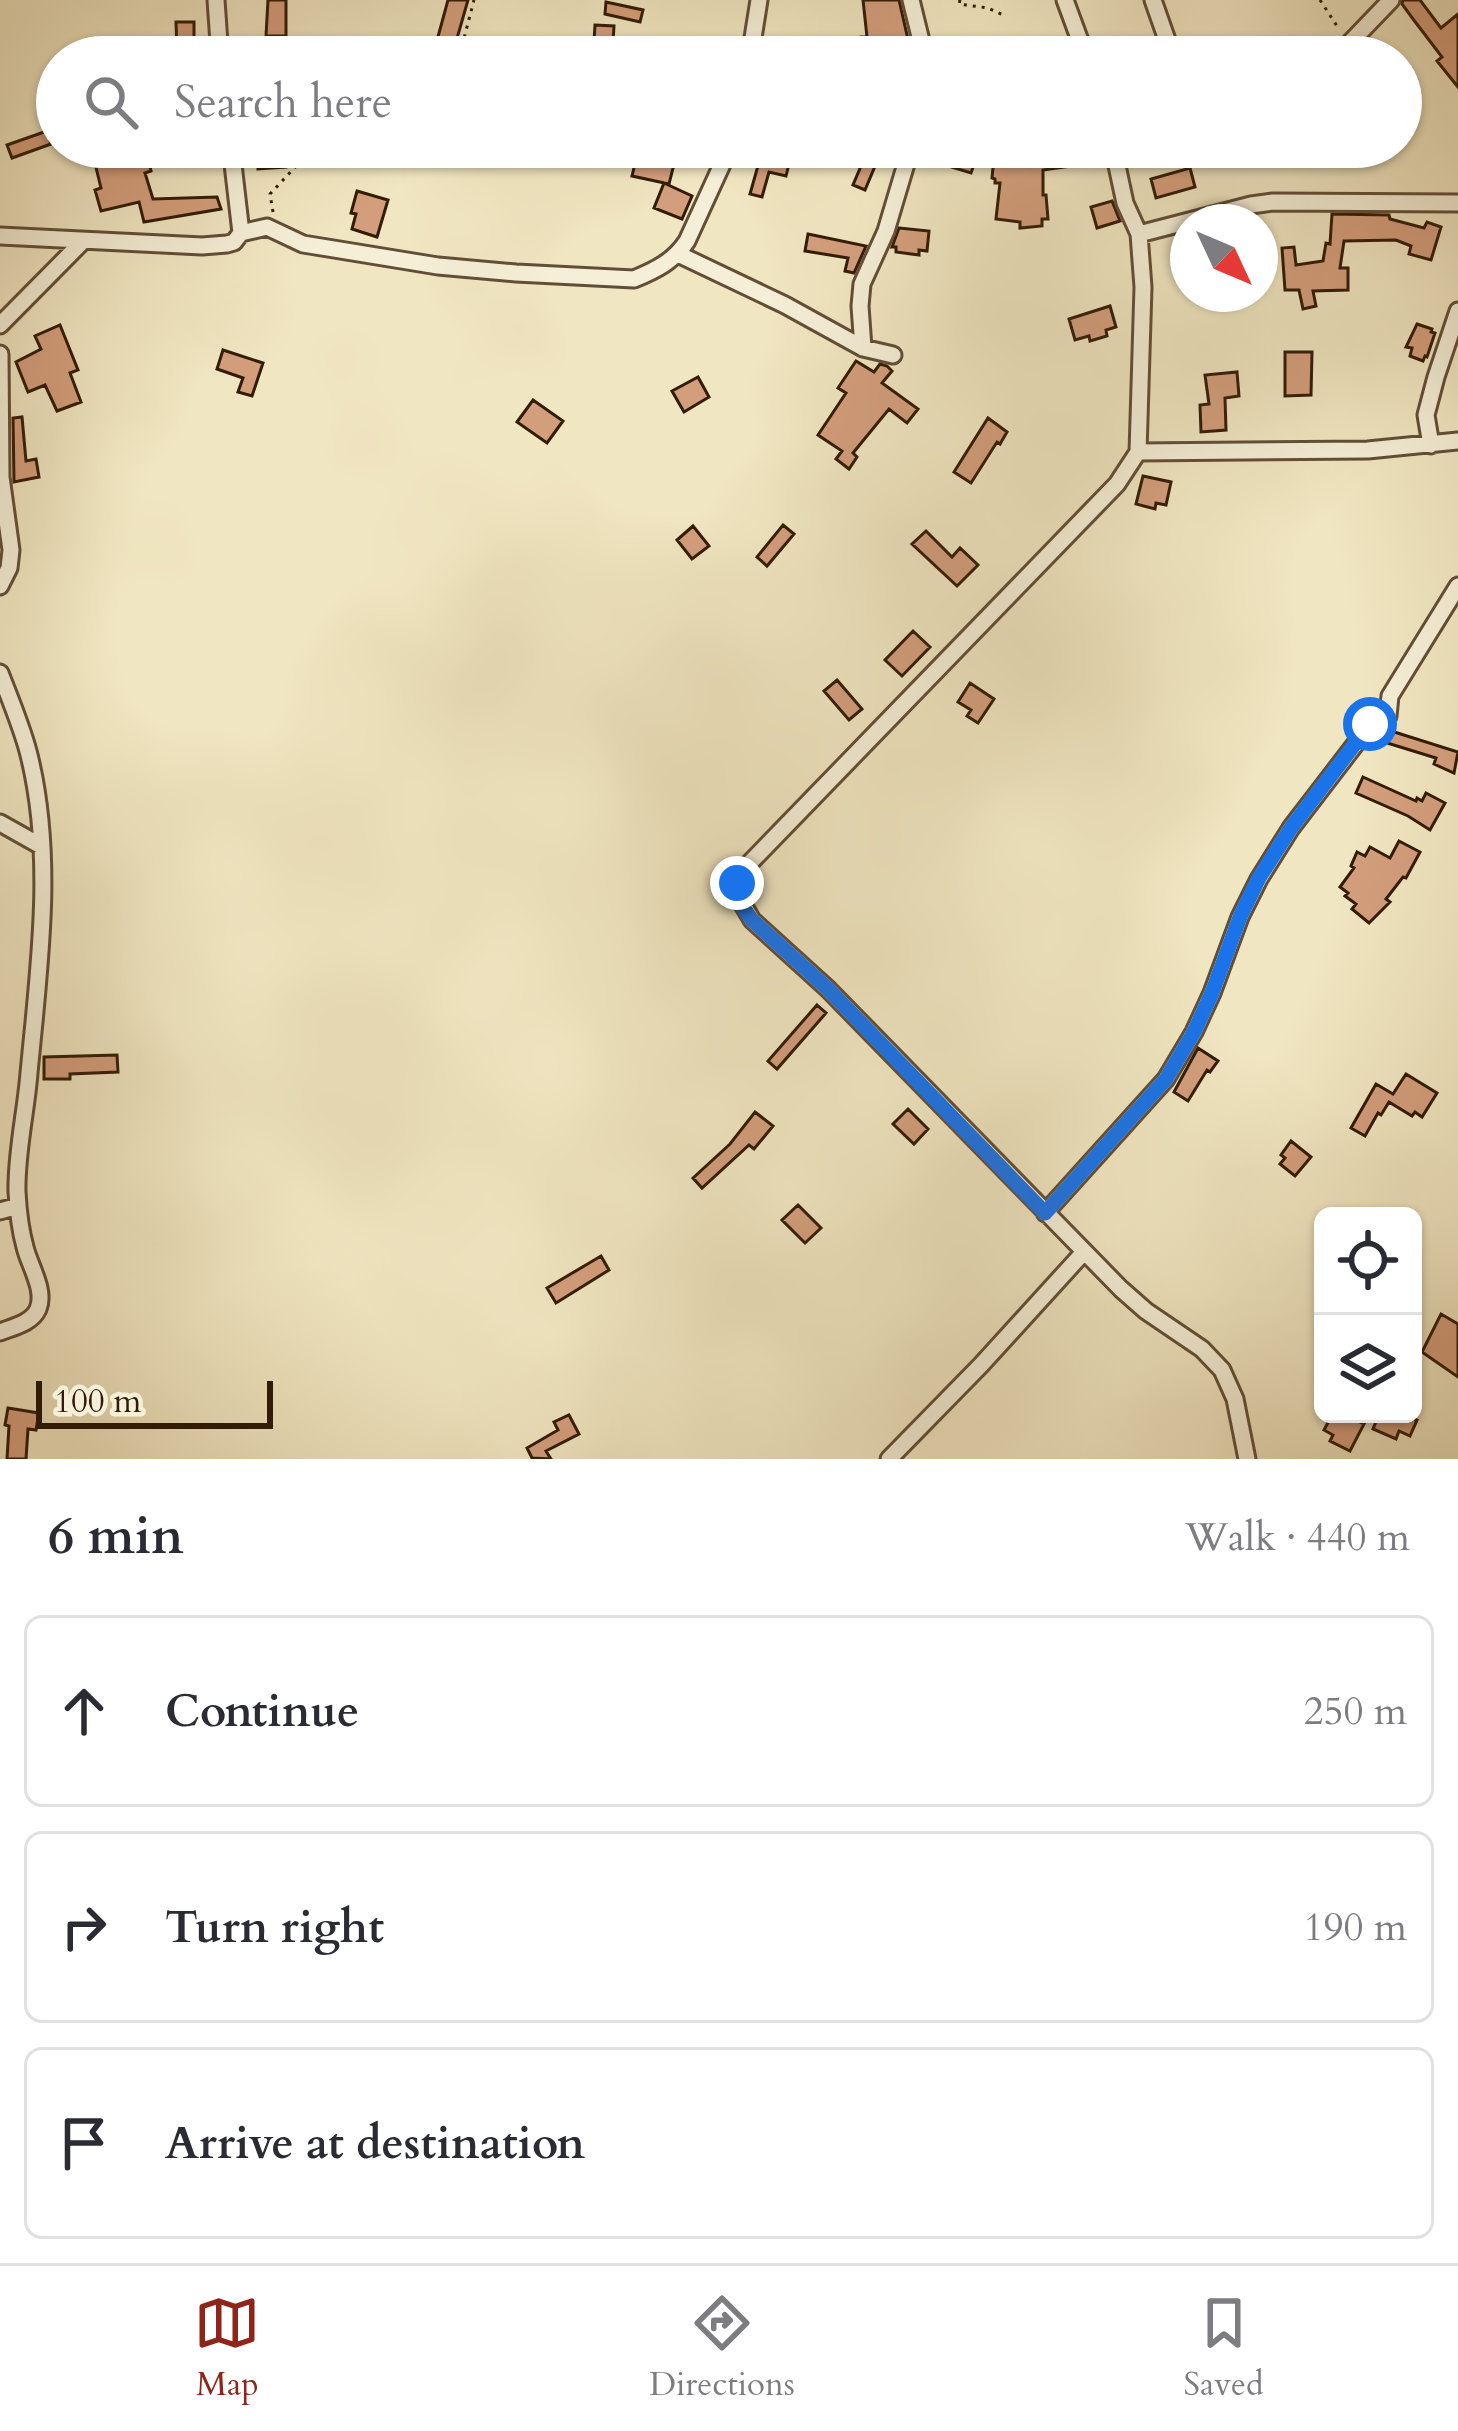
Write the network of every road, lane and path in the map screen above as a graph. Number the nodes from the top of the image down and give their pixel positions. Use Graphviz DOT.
graph roads {
  1 [pos="216,0"];
  2 [pos="474,0"];
  3 [pos="759,0"];
  4 [pos="911,0"];
  5 [pos="960,0"];
  6 [pos="1065,0"];
  7 [pos="1153,0"];
  8 [pos="1320,0"];
  9 [pos="1391,0"];
  10 [pos="1003,15"];
  11 [pos="219,36"];
  12 [pos="465,36"];
  13 [pos="753,36"];
  14 [pos="920,36"];
  15 [pos="1078,36"];
  16 [pos="1166,36"];
  17 [pos="1345,36"];
  18 [pos="1353,36"];
  19 [pos="234,168"];
  20 [pos="294,168"];
  21 [pos="720,168"];
  22 [pos="905,168"];
  23 [pos="1118,168"];
  24 [pos="1458,203"];
  25 [pos="276,230"];
  26 [pos="242,233"];
  27 [pos="1139,234"];
  28 [pos="0,236"];
  29 [pos="83,242"];
  30 [pos="678,254"];
  31 [pos="1458,311"];
  32 [pos="0,325"];
  33 [pos="863,347"];
  34 [pos="0,354"];
  35 [pos="893,356"];
  36 [pos="1458,441"];
  37 [pos="1432,445"];
  38 [pos="1138,452"];
  39 [pos="0,586"];
  40 [pos="1458,586"];
  41 [pos="0,673"];
  42 [pos="0,823"];
  43 [pos="41,846"];
  44 [pos="19,1206"];
  45 [pos="0,1211"];
  46 [pos="1045,1213"];
  47 [pos="1083,1253"];
  48 [pos="0,1332"];
  49 [pos="889,1459"];
  50 [pos="1247,1459"];
  1 -- 11 [label="street"];
  2 -- 12 [label="path"];
  3 -- 13 [label="street"];
  4 -- 14 [label="street"];
  5 -- 10 [label="path"];
  6 -- 15 [label="street"];
  7 -- 16 [label="street"];
  8 -- 17 [label="path"];
  9 -- 18 [label="street"];
  19 -- 26 [label="street"];
  20 -- 25 [label="path"];
  21 -- 30 [label="street"];
  22 -- 33 [label="street"];
  23 -- 27 [label="street"];
  24 -- 27 [label="street"];
  25 -- 26 [label="street"];
  25 -- 30 [label="street"];
  26 -- 29 [label="street"];
  27 -- 38 [label="street"];
  28 -- 29 [label="street"];
  29 -- 32 [label="street"];
  30 -- 33 [label="street"];
  31 -- 37 [label="street"];
  33 -- 35 [label="street"];
  34 -- 39 [label="street"];
  36 -- 37 [label="street"];
  37 -- 38 [label="street"];
  38 -- 46 [label="street"];
  40 -- 46 [label="street"];
  41 -- 43 [label="street"];
  42 -- 43 [label="street"];
  43 -- 44 [label="street"];
  44 -- 45 [label="street"];
  44 -- 48 [label="street"];
  46 -- 47 [label="street"];
  47 -- 49 [label="street"];
  47 -- 50 [label="street"];
}
